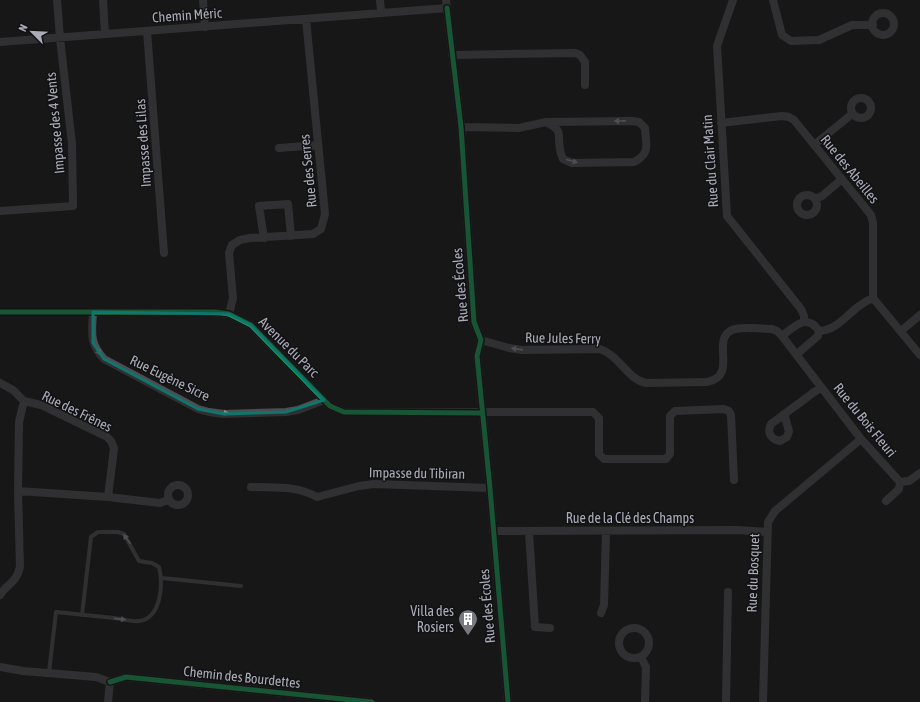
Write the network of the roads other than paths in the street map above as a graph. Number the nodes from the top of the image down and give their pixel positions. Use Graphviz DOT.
graph roads {
  1 [pos="57,0"];
  2 [pos="103,0"];
  3 [pos="203,0"];
  4 [pos="380,0"];
  5 [pos="733,0"];
  6 [pos="773,0"];
  7 [pos="447,4"];
  8 [pos="381,12"];
  9 [pos="306,19"];
  10 [pos="873,24"];
  11 [pos="204,27"];
  12 [pos="148,31"];
  13 [pos="105,34"];
  14 [pos="60,38"];
  15 [pos="0,42"];
  16 [pos="452,54"];
  17 [pos="585,85"];
  18 [pos="852,114"];
  19 [pos="546,122"];
  20 [pos="721,123"];
  21 [pos="461,127"];
  22 [pos="318,145"];
  23 [pos="814,145"];
  24 [pos="279,148"];
  25 [pos="841,180"];
  26 [pos="815,199"];
  27 [pos="0,211"];
  28 [pos="291,236"];
  29 [pos="264,238"];
  30 [pos="164,253"];
  31 [pos="873,298"];
  32 [pos="0,312"];
  33 [pos="93,312"];
  34 [pos="229,314"];
  35 [pos="920,315"];
  36 [pos="804,321"];
  37 [pos="819,331"];
  38 [pos="901,331"];
  39 [pos="782,336"];
  40 [pos="481,340"];
  41 [pos="797,354"];
  42 [pos="920,355"];
  43 [pos="0,383"];
  44 [pos="821,386"];
  45 [pos="324,400"];
  46 [pos="24,401"];
  47 [pos="482,413"];
  48 [pos="784,414"];
  49 [pos="861,439"];
  50 [pos="920,473"];
  51 [pos="734,480"];
  52 [pos="900,482"];
  53 [pos="251,488"];
  54 [pos="490,488"];
  55 [pos="18,491"];
  56 [pos="108,497"];
  57 [pos="168,500"];
  58 [pos="886,501"];
  59 [pos="493,531"];
  60 [pos="529,532"];
  61 [pos="606,532"];
  62 [pos="767,532"];
  63 [pos="162,578"];
  64 [pos="241,586"];
  65 [pos="728,592"];
  66 [pos="0,595"];
  67 [pos="601,613"];
  68 [pos="82,615"];
  69 [pos="550,628"];
  70 [pos="641,657"];
  71 [pos="0,667"];
  72 [pos="49,672"];
  73 [pos="110,682"];
  74 [pos="287,698"];
  75 [pos="108,702"];
  76 [pos="372,702"];
  77 [pos="508,702"];
  78 [pos="645,702"];
  79 [pos="726,702"];
  80 [pos="763,702"];
  1 -- 14 [label="street"];
  2 -- 13 [label="street"];
  3 -- 11 [label="street"];
  4 -- 8 [label="street"];
  5 -- 20 [label="street, Rue du Clair Matin"];
  6 -- 10 [label="street"];
  7 -- 8 [label="street, Chemin Méric"];
  7 -- 16 [label="street, Rue des Écoles"];
  8 -- 9 [label="street, Chemin Méric"];
  9 -- 11 [label="street, Chemin Méric"];
  9 -- 22 [label="street, Rue des Serres"];
  11 -- 12 [label="street, Chemin Méric"];
  12 -- 13 [label="street, Chemin Méric"];
  12 -- 30 [label="street, Impasse des Lilas"];
  13 -- 14 [label="street, Chemin Méric"];
  14 -- 15 [label="street, Chemin Méric"];
  14 -- 27 [label="street, Impasse des 4 Vents"];
  16 -- 17 [label="street"];
  16 -- 21 [label="street, Rue des Écoles"];
  18 -- 23 [label="street"];
  19 -- 19 [label="street, one-way"];
  19 -- 21 [label="street"];
  20 -- 23 [label="street, Rue des Abeilles"];
  20 -- 36 [label="street, Rue du Clair Matin"];
  21 -- 40 [label="street, Rue des Écoles"];
  22 -- 24 [label="street"];
  22 -- 28 [label="street, Rue des Serres"];
  23 -- 25 [label="street, Rue des Abeilles"];
  25 -- 26 [label="street"];
  25 -- 31 [label="street, Rue des Abeilles"];
  28 -- 29 [label="street, Rue des Serres"];
  28 -- 29 [label="street"];
  29 -- 34 [label="street, Rue des Serres"];
  31 -- 37 [label="street"];
  31 -- 38 [label="street"];
  32 -- 33 [label="street, Avenue du Parc"];
  33 -- 34 [label="street, Avenue du Parc"];
  33 -- 45 [label="street, Rue Eugène Sicre, one-way"];
  34 -- 45 [label="street, Avenue du Parc"];
  35 -- 38 [label="street"];
  36 -- 37 [label="street"];
  36 -- 39 [label="street"];
  37 -- 41 [label="street"];
  38 -- 42 [label="street"];
  39 -- 40 [label="street, Rue Jules Ferry, one-way"];
  39 -- 41 [label="street, Rue du Bois Fleuri"];
  40 -- 47 [label="street, Rue des Écoles"];
  41 -- 44 [label="street, Rue du Bois Fleuri"];
  43 -- 46 [label="street, Rue des Frênes"];
  44 -- 48 [label="street"];
  44 -- 49 [label="street, Rue du Bois Fleuri"];
  45 -- 47 [label="street, Avenue du Parc"];
  46 -- 55 [label="street, Rue des Frênes"];
  46 -- 56 [label="street, Rue des Frênes"];
  47 -- 51 [label="street, Avenue du Parc"];
  47 -- 54 [label="street, Rue des Écoles"];
  49 -- 52 [label="street, Rue du Bois Fleuri"];
  49 -- 62 [label="street, Rue du Bosquet"];
  50 -- 52 [label="street"];
  52 -- 58 [label="street"];
  53 -- 54 [label="street, Impasse du Tibiran"];
  54 -- 59 [label="street, Rue des Écoles"];
  55 -- 56 [label="street"];
  55 -- 66 [label="street, Rue des Frênes"];
  56 -- 57 [label="street"];
  59 -- 60 [label="street, Rue de la Clé des Champs"];
  59 -- 77 [label="street, Rue des Écoles"];
  60 -- 61 [label="street, Rue de la Clé des Champs"];
  60 -- 69 [label="street"];
  61 -- 62 [label="street, Rue de la Clé des Champs"];
  61 -- 67 [label="street"];
  62 -- 80 [label="street, Rue du Bosquet"];
  63 -- 64 [label="lane"];
  68 -- 63 [label="lane, one-way"];
  63 -- 68 [label="lane, one-way"];
  65 -- 79 [label="street"];
  68 -- 72 [label="lane"];
  70 -- 78 [label="street"];
  71 -- 72 [label="street, Chemin des Bourdettes"];
  72 -- 73 [label="street, Chemin des Bourdettes"];
  73 -- 74 [label="street, Chemin des Bourdettes"];
  73 -- 75 [label="street"];
  74 -- 76 [label="street, Chemin des Bourdettes"];
}
